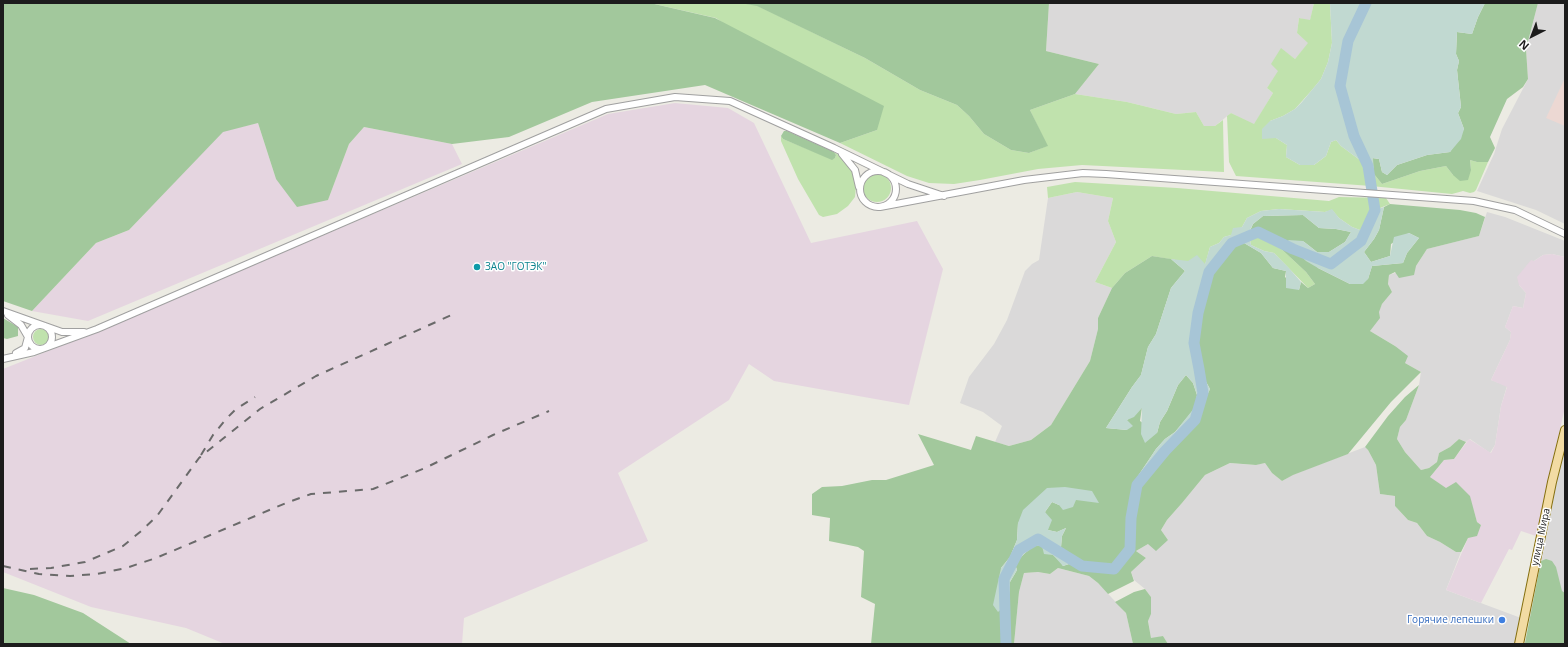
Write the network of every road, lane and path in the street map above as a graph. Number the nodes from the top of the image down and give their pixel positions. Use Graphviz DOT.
graph roads {
  1 [pos="834,148"];
  2 [pos="887,174"];
  3 [pos="859,189"];
  4 [pos="944,196"];
  5 [pos="880,208"];
  6 [pos="1565,234"];
  7 [pos="3,311"];
  8 [pos="44,325"];
  9 [pos="96,329"];
  10 [pos="28,337"];
  11 [pos="43,348"];
  12 [pos="3,359"];
  13 [pos="1565,430"];
  14 [pos="1519,644"];
  1 -- 2 [label="street"];
  1 -- 3 [label="street"];
  1 -- 9 [label="street"];
  2 -- 3 [label="street"];
  2 -- 4 [label="street"];
  2 -- 5 [label="street"];
  3 -- 5 [label="street"];
  4 -- 5 [label="street"];
  4 -- 6 [label="street"];
  7 -- 8 [label="street"];
  7 -- 10 [label="street"];
  8 -- 9 [label="street"];
  8 -- 10 [label="street"];
  8 -- 11 [label="street"];
  9 -- 11 [label="street"];
  10 -- 11 [label="street"];
  10 -- 12 [label="street"];
  11 -- 12 [label="street"];
  13 -- 14 [label="main road, улица Мира"];
}
